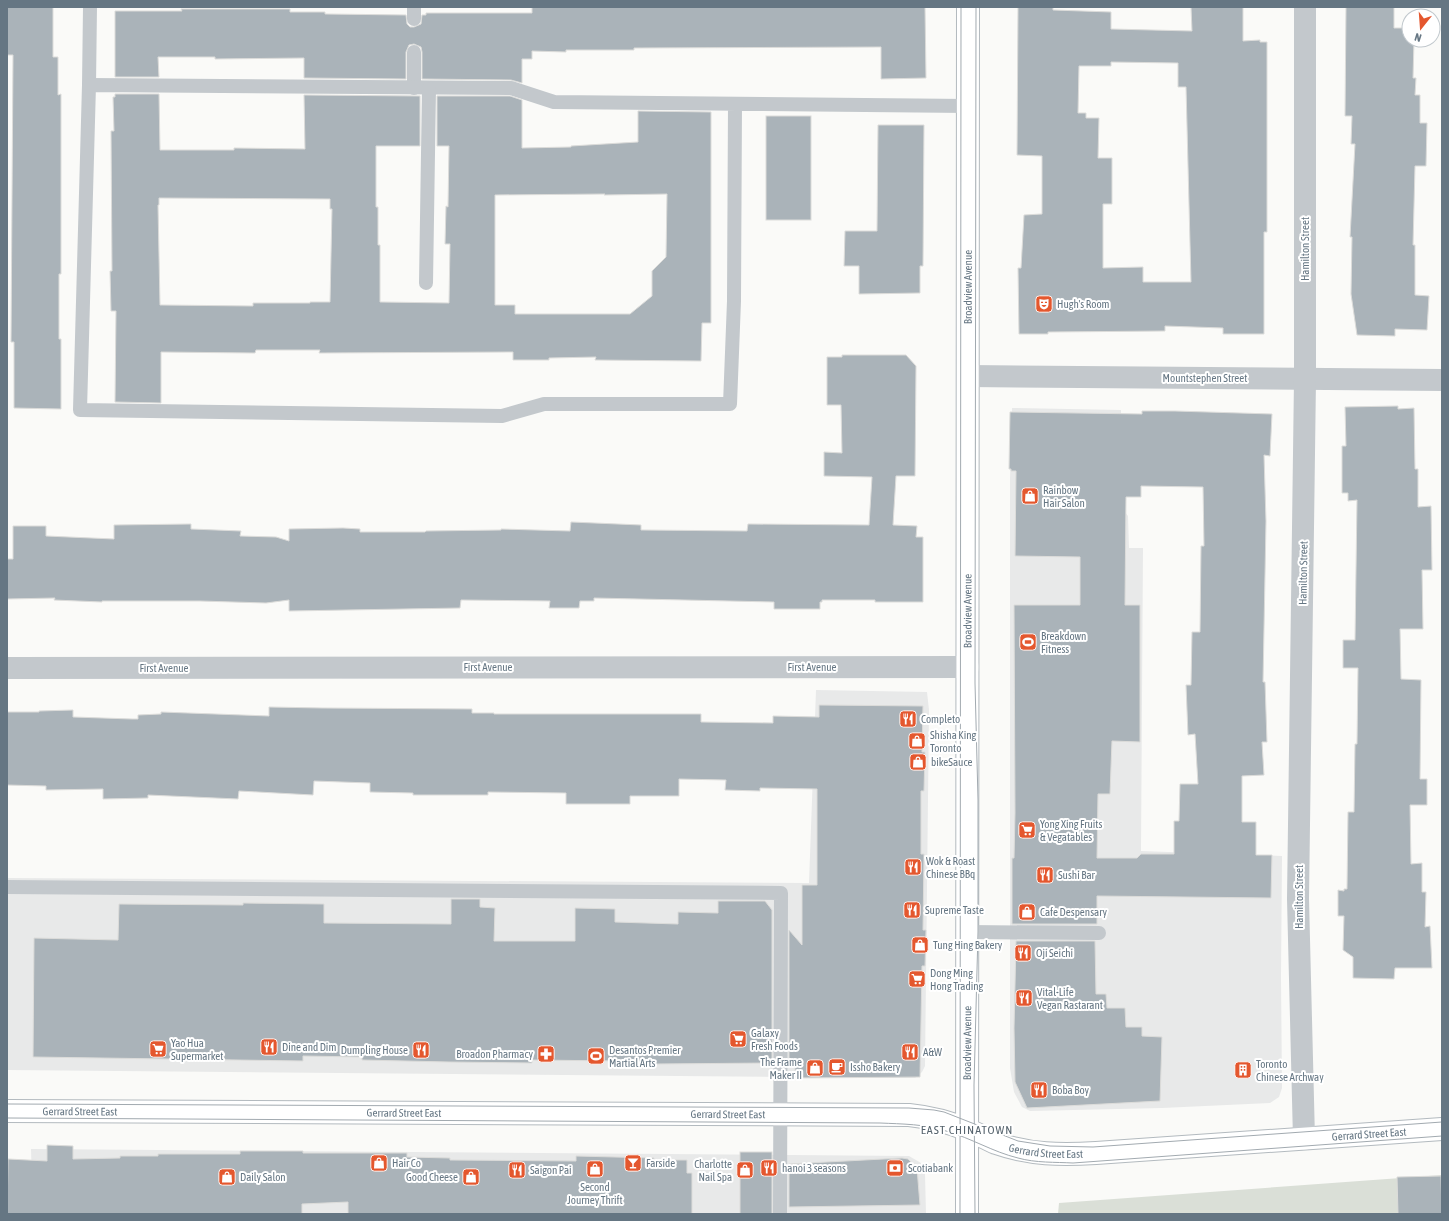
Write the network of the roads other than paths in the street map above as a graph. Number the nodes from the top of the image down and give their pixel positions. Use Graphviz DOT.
graph roads {
  1 [pos="90,7"];
  2 [pos="968,7"];
  3 [pos="1306,7"];
  4 [pos="414,52"];
  5 [pos="89,85"];
  6 [pos="414,88"];
  7 [pos="429,89"];
  8 [pos="735,104"];
  9 [pos="968,106"];
  10 [pos="426,283"];
  11 [pos="969,376"];
  12 [pos="1305,379"];
  13 [pos="1442,380"];
  14 [pos="7,668"];
  15 [pos="968,668"];
  16 [pos="7,887"];
  17 [pos="968,932"];
  18 [pos="1099,934"];
  19 [pos="7,1111"];
  20 [pos="780,1114"];
  21 [pos="1442,1129"];
  22 [pos="968,1130"];
  23 [pos="1304,1138"];
  24 [pos="780,1214"];
  25 [pos="967,1214"];
  1 -- 5 [label="lane"];
  2 -- 9 [label="main road, Broadview Avenue"];
  3 -- 12 [label="street, Hamilton Street"];
  4 -- 6 [label="lane"];
  5 -- 6 [label="lane"];
  5 -- 8 [label="lane"];
  6 -- 7 [label="lane"];
  7 -- 8 [label="lane"];
  7 -- 10 [label="lane"];
  8 -- 9 [label="lane"];
  9 -- 11 [label="main road, Broadview Avenue"];
  11 -- 12 [label="street, Mountstephen Street"];
  11 -- 15 [label="main road, Broadview Avenue"];
  12 -- 13 [label="street, Mountstephen Street"];
  12 -- 23 [label="street, Hamilton Street"];
  14 -- 15 [label="street, First Avenue"];
  15 -- 17 [label="main road, Broadview Avenue"];
  16 -- 20 [label="lane"];
  17 -- 18 [label="lane"];
  17 -- 22 [label="main road, Broadview Avenue"];
  19 -- 20 [label="main road, Gerrard Street East"];
  20 -- 22 [label="main road, Gerrard Street East"];
  20 -- 24 [label="lane"];
  21 -- 23 [label="main road, Gerrard Street East"];
  22 -- 23 [label="main road, Gerrard Street East"];
  22 -- 25 [label="main road, Broadview Avenue"];
}
